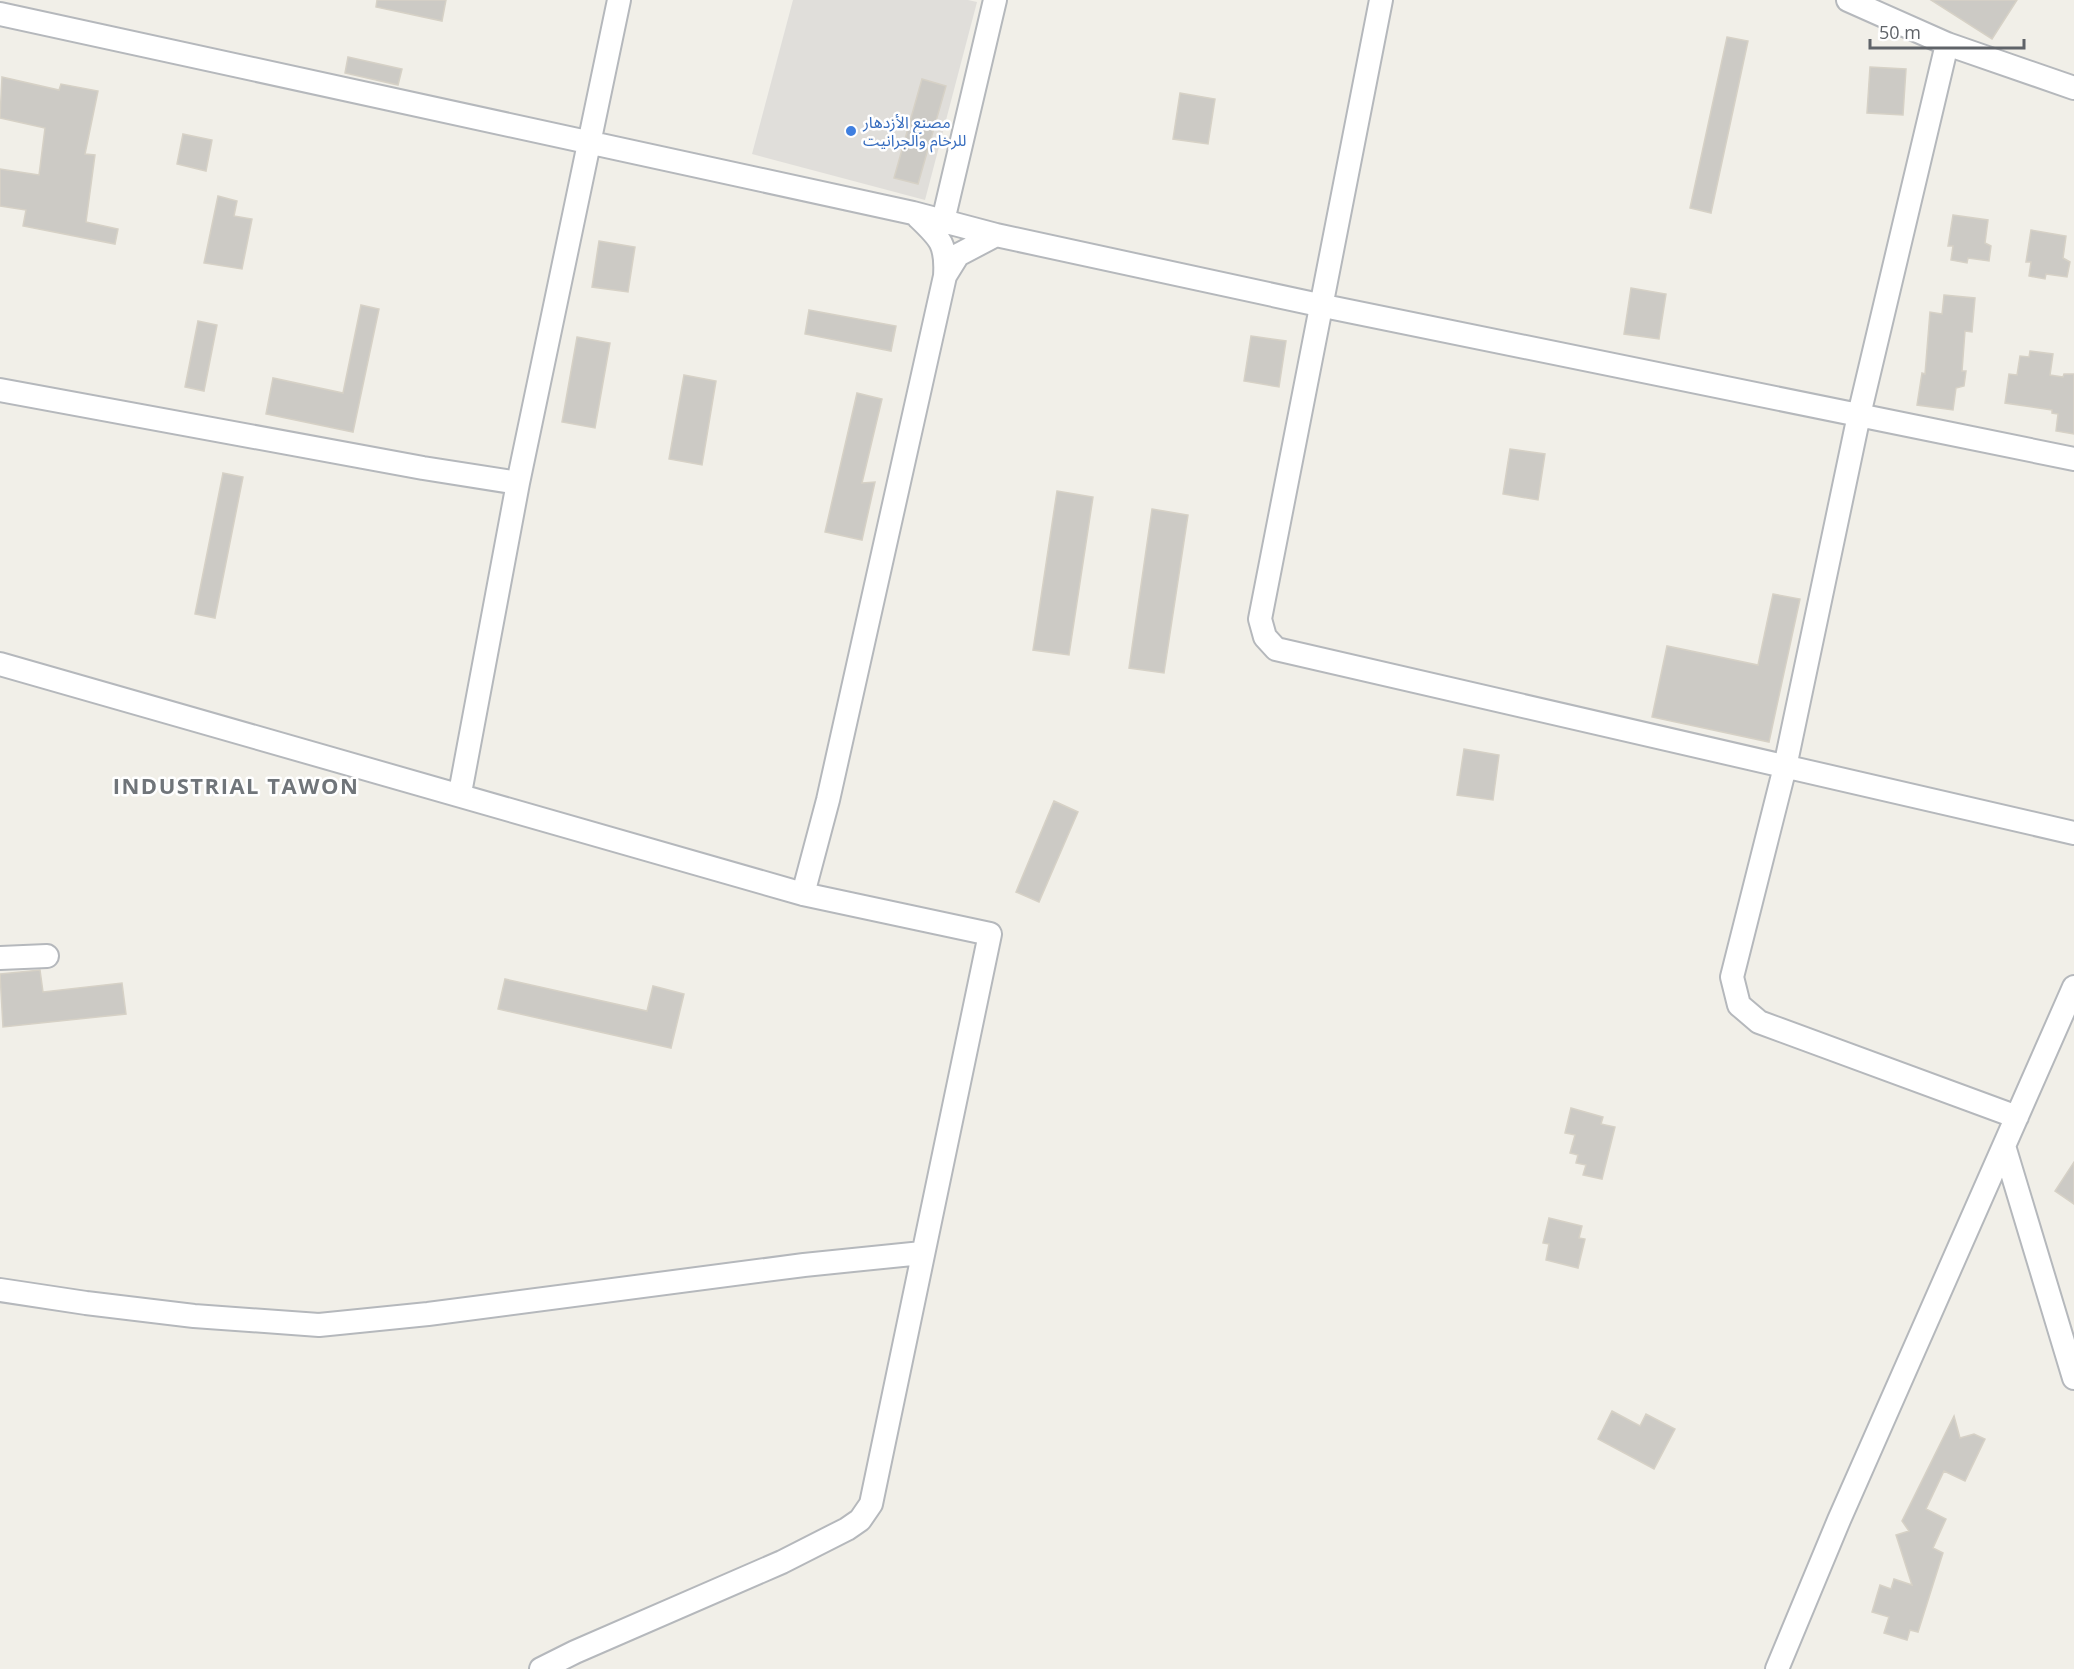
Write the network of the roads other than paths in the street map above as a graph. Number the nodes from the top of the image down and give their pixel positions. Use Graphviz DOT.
graph roads {
  1 [pos="619,0"];
  2 [pos="995,0"];
  3 [pos="1381,0"];
  4 [pos="1848,0"];
  5 [pos="0,14"];
  6 [pos="1947,44"];
  7 [pos="2074,88"];
  8 [pos="589,142"];
  9 [pos="913,213"];
  10 [pos="943,221"];
  11 [pos="996,235"];
  12 [pos="945,276"];
  13 [pos="1319,305"];
  14 [pos="0,390"];
  15 [pos="1859,415"];
  16 [pos="2074,459"];
  17 [pos="518,483"];
  18 [pos="0,664"];
  19 [pos="1785,767"];
  20 [pos="460,793"];
  21 [pos="2074,833"];
  22 [pos="802,894"];
  23 [pos="47,956"];
  24 [pos="0,958"];
  25 [pos="2074,987"];
  26 [pos="2017,1117"];
  27 [pos="2004,1146"];
  28 [pos="922,1253"];
  29 [pos="0,1290"];
  30 [pos="2074,1378"];
  31 [pos="541,1669"];
  32 [pos="1777,1669"];
  1 -- 8 [label="street"];
  2 -- 10 [label="street"];
  3 -- 13 [label="street"];
  4 -- 6 [label="street"];
  5 -- 8 [label="street"];
  6 -- 7 [label="street"];
  6 -- 15 [label="street"];
  8 -- 9 [label="street"];
  8 -- 17 [label="street"];
  9 -- 10 [label="street"];
  9 -- 12 [label="street"];
  10 -- 11 [label="street"];
  11 -- 12 [label="street"];
  11 -- 13 [label="street"];
  12 -- 22 [label="street"];
  13 -- 15 [label="street"];
  13 -- 19 [label="street"];
  14 -- 17 [label="street"];
  15 -- 16 [label="street"];
  15 -- 19 [label="street"];
  17 -- 20 [label="street"];
  18 -- 20 [label="street"];
  19 -- 21 [label="street"];
  19 -- 26 [label="street"];
  20 -- 22 [label="street"];
  22 -- 28 [label="street"];
  23 -- 24 [label="street"];
  25 -- 26 [label="street"];
  26 -- 27 [label="street"];
  27 -- 30 [label="street"];
  27 -- 32 [label="street"];
  28 -- 29 [label="street"];
  28 -- 31 [label="street"];
}
